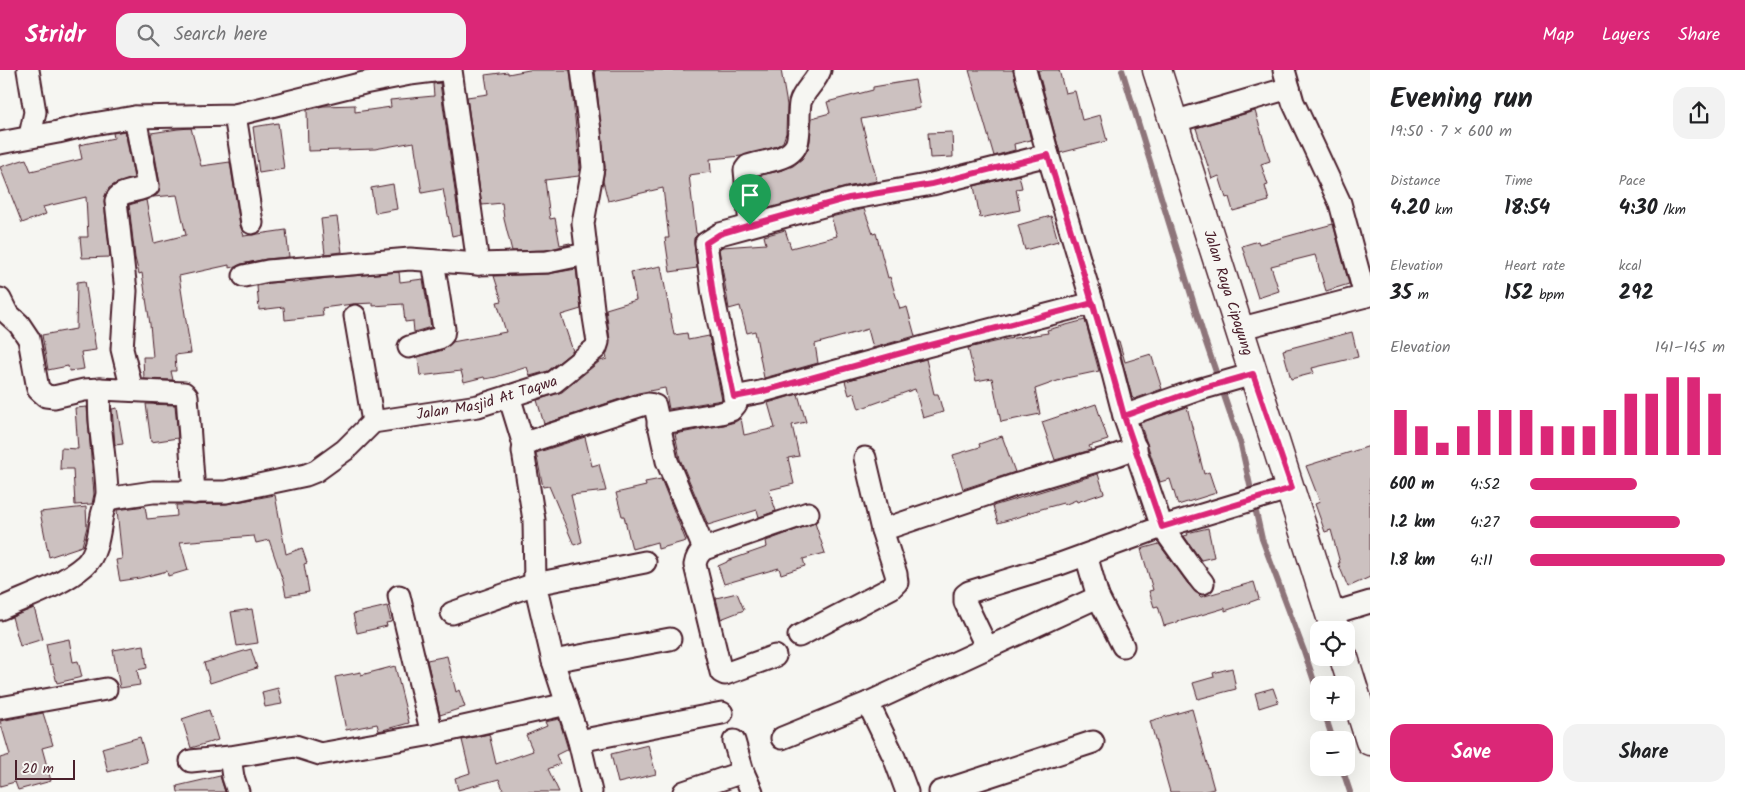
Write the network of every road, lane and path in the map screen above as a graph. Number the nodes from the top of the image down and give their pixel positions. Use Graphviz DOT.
graph roads {
  1 [pos="28,70"];
  2 [pos="442,70"];
  3 [pos="451,70"];
  4 [pos="582,70"];
  5 [pos="820,70"];
  6 [pos="1025,70"];
  7 [pos="1157,70"];
  8 [pos="363,76"];
  9 [pos="1287,79"];
  10 [pos="235,115"];
  11 [pos="135,117"];
  12 [pos="1173,122"];
  13 [pos="30,136"];
  14 [pos="0,143"];
  15 [pos="1048,155"];
  16 [pos="252,223"];
  17 [pos="750,225"];
  18 [pos="586,254"];
  19 [pos="433,261"];
  20 [pos="478,264"];
  21 [pos="244,276"];
  22 [pos="1368,295"];
  23 [pos="0,299"];
  24 [pos="1093,303"];
  25 [pos="355,316"];
  26 [pos="1238,329"];
  27 [pos="409,347"];
  28 [pos="1242,377"];
  29 [pos="100,389"];
  30 [pos="132,390"];
  31 [pos="509,396"];
  32 [pos="734,397"];
  33 [pos="1124,416"];
  34 [pos="373,422"];
  35 [pos="658,424"];
  36 [pos="524,445"];
  37 [pos="1136,448"];
  38 [pos="865,458"];
  39 [pos="1285,491"];
  40 [pos="194,493"];
  41 [pos="106,499"];
  42 [pos="808,513"];
  43 [pos="1162,527"];
  44 [pos="882,530"];
  45 [pos="704,549"];
  46 [pos="1086,555"];
  47 [pos="645,562"];
  48 [pos="1203,583"];
  49 [pos="535,584"];
  50 [pos="399,596"];
  51 [pos="1098,596"];
  52 [pos="1370,602"];
  53 [pos="0,609"];
  54 [pos="452,613"];
  55 [pos="1333,621"];
  56 [pos="1335,621"];
  57 [pos="798,636"];
  58 [pos="670,639"];
  59 [pos="1122,646"];
  60 [pos="987,648"];
  61 [pos="775,656"];
  62 [pos="553,661"];
  63 [pos="1347,666"];
  64 [pos="106,688"];
  65 [pos="868,703"];
  66 [pos="566,704"];
  67 [pos="0,708"];
  68 [pos="722,713"];
  69 [pos="432,734"];
  70 [pos="782,738"];
  71 [pos="578,741"];
  72 [pos="734,741"];
  73 [pos="1370,741"];
  74 [pos="1093,742"];
  75 [pos="230,757"];
  76 [pos="191,760"];
  77 [pos="743,772"];
  78 [pos="238,792"];
  79 [pos="591,792"];
  80 [pos="684,792"];
  81 [pos="752,792"];
  82 [pos="907,792"];
  83 [pos="940,792"];
  1 -- 13 [label="street"];
  2 -- 8 [label="street"];
  3 -- 20 [label="street"];
  4 -- 18 [label="street, Jalan Masjid At Taqwa"];
  5 -- 17 [label="street"];
  6 -- 15 [label="street"];
  7 -- 12 [label="main road, Jalan Raya Cipayung"];
  8 -- 10 [label="street"];
  9 -- 12 [label="street"];
  9 -- 22 [label="street"];
  10 -- 11 [label="street"];
  10 -- 16 [label="street"];
  11 -- 13 [label="street"];
  11 -- 30 [label="street"];
  12 -- 26 [label="main road, Jalan Raya Cipayung"];
  13 -- 14 [label="street"];
  15 -- 17 [label="street"];
  15 -- 24 [label="street"];
  17 -- 32 [label="street"];
  18 -- 20 [label="street"];
  18 -- 31 [label="street, Jalan Masjid At Taqwa"];
  19 -- 20 [label="street"];
  19 -- 21 [label="street"];
  19 -- 27 [label="street"];
  22 -- 26 [label="street"];
  23 -- 29 [label="street"];
  24 -- 32 [label="street"];
  24 -- 33 [label="street"];
  25 -- 34 [label="street"];
  26 -- 28 [label="main road, Jalan Raya Cipayung"];
  28 -- 33 [label="street"];
  28 -- 39 [label="main road, Jalan Raya Cipayung"];
  29 -- 30 [label="street"];
  29 -- 41 [label="street"];
  30 -- 40 [label="street"];
  31 -- 34 [label="street, Jalan Masjid At Taqwa"];
  31 -- 36 [label="street"];
  32 -- 35 [label="street"];
  33 -- 37 [label="street"];
  34 -- 40 [label="street"];
  35 -- 36 [label="street"];
  35 -- 45 [label="street"];
  36 -- 49 [label="street"];
  37 -- 43 [label="street"];
  37 -- 44 [label="street"];
  38 -- 44 [label="street"];
  39 -- 43 [label="street"];
  39 -- 55 [label="main road, Jalan Raya Cipayung"];
  40 -- 41 [label="street"];
  41 -- 53 [label="street"];
  42 -- 45 [label="street"];
  43 -- 46 [label="street"];
  43 -- 48 [label="street"];
  44 -- 57 [label="street"];
  45 -- 61 [label="street"];
  46 -- 51 [label="street"];
  46 -- 60 [label="street"];
  47 -- 49 [label="street"];
  49 -- 54 [label="street"];
  49 -- 62 [label="street"];
  50 -- 69 [label="street"];
  51 -- 59 [label="street"];
  51 -- 60 [label="street"];
  52 -- 56 [label="street"];
  58 -- 62 [label="street"];
  60 -- 65 [label="street"];
  62 -- 66 [label="street"];
  63 -- 73 [label="main road"];
  64 -- 67 [label="street"];
  65 -- 70 [label="street"];
  65 -- 82 [label="street"];
  66 -- 69 [label="street"];
  66 -- 71 [label="street"];
  68 -- 71 [label="street"];
  69 -- 75 [label="street"];
  71 -- 79 [label="street"];
  72 -- 77 [label="street"];
  74 -- 83 [label="street"];
  75 -- 76 [label="street"];
  75 -- 78 [label="street"];
  77 -- 80 [label="street"];
  77 -- 81 [label="street"];
}
